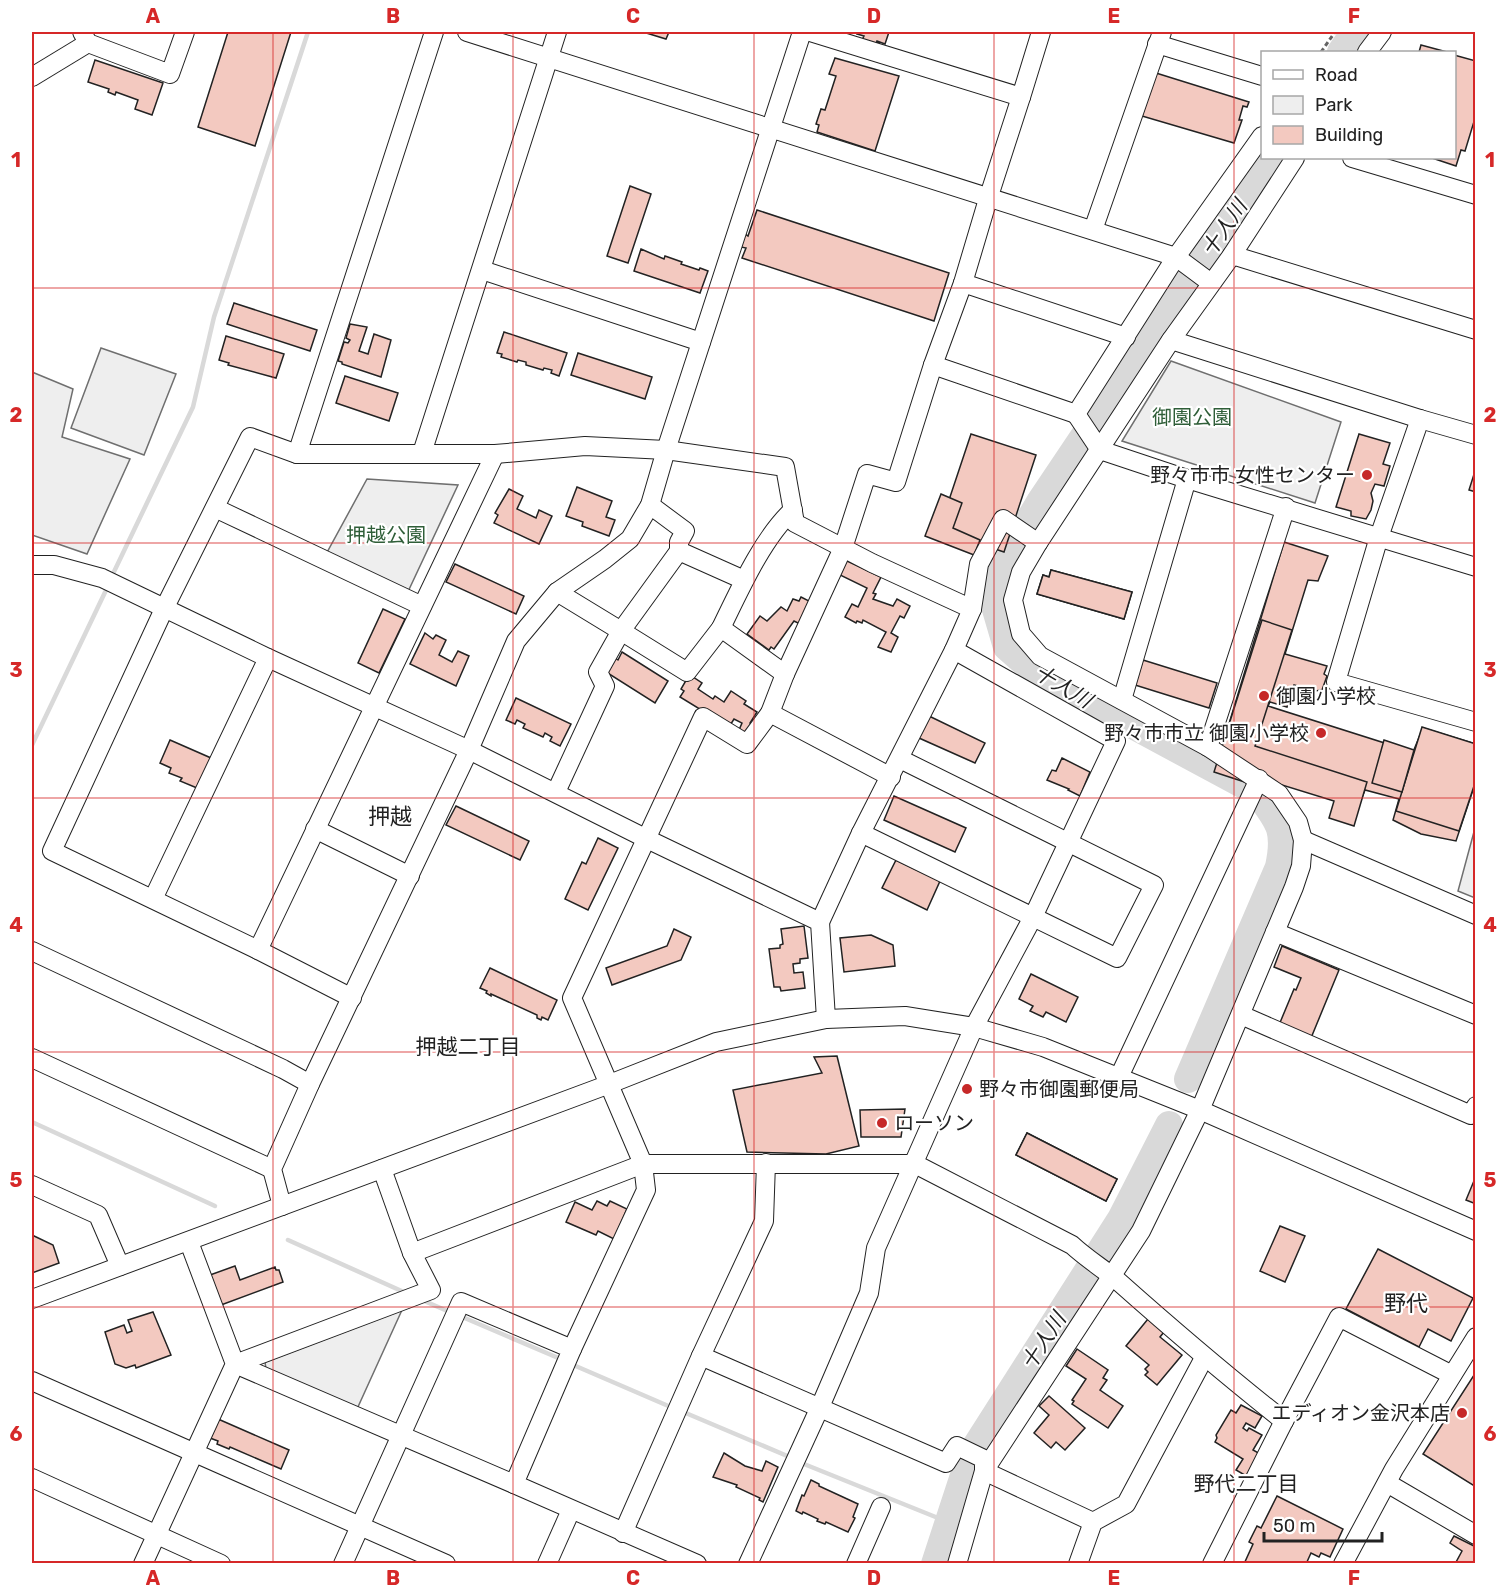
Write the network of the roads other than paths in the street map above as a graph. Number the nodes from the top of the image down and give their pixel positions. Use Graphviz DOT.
graph roads {
  1 [pos="185,32"];
  2 [pos="434,32"];
  3 [pos="467,32"];
  4 [pos="557,32"];
  5 [pos="802,32"];
  6 [pos="810,32"];
  7 [pos="1041,32"];
  8 [pos="1382,32"];
  9 [pos="85,37"];
  10 [pos="1160,38"];
  11 [pos="1368,51"];
  12 [pos="549,57"];
  13 [pos="1261,75"];
  14 [pos="32,77"];
  15 [pos="1021,97"];
  16 [pos="770,129"];
  17 [pos="1261,139"];
  18 [pos="1294,159"];
  19 [pos="1355,159"];
  20 [pos="1476,195"];
  21 [pos="988,199"];
  22 [pos="1093,230"];
  23 [pos="1232,255"];
  24 [pos="1182,262"];
  25 [pos="482,270"];
  26 [pos="1208,281"];
  27 [pos="963,283"];
  28 [pos="1476,330"];
  29 [pos="1126,337"];
  30 [pos="1171,340"];
  31 [pos="701,342"];
  32 [pos="933,365"];
  33 [pos="1078,417"];
  34 [pos="1420,419"];
  35 [pos="1476,435"];
  36 [pos="1098,446"];
  37 [pos="666,450"];
  38 [pos="423,453"];
  39 [pos="297,454"];
  40 [pos="495,454"];
  41 [pos="1187,479"];
  42 [pos="650,505"];
  43 [pos="1286,507"];
  44 [pos="214,508"];
  45 [pos="793,510"];
  46 [pos="1379,537"];
  47 [pos="1035,541"];
  48 [pos="843,548"];
  49 [pos="679,551"];
  50 [pos="32,565"];
  51 [pos="1476,567"];
  52 [pos="744,580"];
  53 [pos="557,592"];
  54 [pos="422,606"];
  55 [pos="164,609"];
  56 [pos="972,609"];
  57 [pos="721,628"];
  58 [pos="621,631"];
  59 [pos="954,650"];
  60 [pos="268,658"];
  61 [pos="785,674"];
  62 [pos="1122,700"];
  63 [pos="374,705"];
  64 [pos="770,713"];
  65 [pos="1476,722"];
  66 [pos="1208,747"];
  67 [pos="469,750"];
  68 [pos="900,759"];
  69 [pos="891,777"];
  70 [pos="1257,783"];
  71 [pos="556,792"];
  72 [pos="315,829"];
  73 [pos="861,833"];
  74 [pos="647,839"];
  75 [pos="1303,840"];
  76 [pos="1068,842"];
  77 [pos="410,876"];
  78 [pos="153,899"];
  79 [pos="1476,915"];
  80 [pos="1033,917"];
  81 [pos="820,922"];
  82 [pos="1275,932"];
  83 [pos="258,950"];
  84 [pos="32,951"];
  85 [pos="352,998"];
  86 [pos="1241,1015"];
  87 [pos="1476,1015"];
  88 [pos="826,1019"];
  89 [pos="974,1027"];
  90 [pos="32,1058"];
  91 [pos="1119,1077"];
  92 [pos="310,1084"];
  93 [pos="608,1085"];
  94 [pos="1200,1110"];
  95 [pos="1474,1113"];
  96 [pos="766,1163"];
  97 [pos="643,1164"];
  98 [pos="915,1164"];
  99 [pos="272,1169"];
  100 [pos="382,1169"];
  101 [pos="32,1185"];
  102 [pos="282,1206"];
  103 [pos="1476,1231"];
  104 [pos="189,1242"];
  105 [pos="412,1252"];
  106 [pos="120,1266"];
  107 [pos="1108,1274"];
  108 [pos="421,1294"];
  109 [pos="32,1299"];
  110 [pos="458,1310"];
  111 [pos="1476,1336"];
  112 [pos="701,1356"];
  113 [pos="569,1358"];
  114 [pos="1204,1358"];
  115 [pos="235,1364"];
  116 [pos="1452,1375"];
  117 [pos="32,1381"];
  118 [pos="820,1407"];
  119 [pos="1284,1421"];
  120 [pos="400,1435"];
  121 [pos="193,1452"];
  122 [pos="984,1465"];
  123 [pos="32,1478"];
  124 [pos="1387,1483"];
  125 [pos="514,1484"];
  126 [pos="881,1507"];
  127 [pos="571,1510"];
  128 [pos="1094,1522"];
  129 [pos="360,1526"];
  130 [pos="623,1533"];
  131 [pos="156,1535"];
  132 [pos="1476,1535"];
  133 [pos="143,1563"];
  134 [pos="221,1563"];
  135 [pos="343,1563"];
  136 [pos="446,1563"];
  137 [pos="547,1563"];
  138 [pos="697,1563"];
  139 [pos="748,1563"];
  140 [pos="856,1563"];
  141 [pos="957,1563"];
  142 [pos="1078,1563"];
  143 [pos="1212,1563"];
  144 [pos="1343,1563"];
  1 -- 9 [label="street"];
  2 -- 39 [label="street"];
  3 -- 12 [label="street"];
  4 -- 12 [label="street"];
  5 -- 16 [label="street"];
  6 -- 15 [label="street"];
  7 -- 15 [label="street"];
  8 -- 11 [label="street"];
  9 -- 14 [label="street"];
  10 -- 13 [label="street"];
  10 -- 22 [label="street"];
  12 -- 16 [label="street"];
  12 -- 25 [label="street"];
  15 -- 21 [label="street"];
  16 -- 21 [label="street"];
  16 -- 31 [label="street"];
  17 -- 24 [label="street"];
  18 -- 23 [label="street"];
  19 -- 20 [label="street"];
  21 -- 22 [label="street"];
  21 -- 27 [label="street"];
  22 -- 24 [label="street"];
  23 -- 26 [label="street"];
  23 -- 28 [label="street"];
  24 -- 26 [label="street"];
  24 -- 29 [label="street"];
  25 -- 31 [label="street"];
  25 -- 38 [label="street"];
  26 -- 30 [label="street"];
  27 -- 29 [label="street"];
  27 -- 32 [label="street"];
  29 -- 33 [label="street"];
  30 -- 34 [label="street"];
  30 -- 36 [label="street"];
  31 -- 37 [label="street"];
  32 -- 33 [label="street"];
  32 -- 48 [label="street"];
  33 -- 36 [label="street"];
  34 -- 35 [label="street"];
  34 -- 46 [label="street"];
  36 -- 41 [label="street"];
  36 -- 47 [label="street"];
  37 -- 40 [label="street"];
  37 -- 42 [label="street"];
  37 -- 45 [label="street"];
  38 -- 39 [label="street"];
  38 -- 40 [label="street"];
  39 -- 44 [label="street"];
  40 -- 54 [label="street"];
  41 -- 43 [label="street"];
  41 -- 62 [label="street"];
  42 -- 49 [label="street"];
  42 -- 53 [label="street"];
  43 -- 46 [label="street"];
  43 -- 66 [label="street"];
  44 -- 54 [label="street"];
  44 -- 55 [label="street"];
  45 -- 48 [label="street"];
  45 -- 52 [label="street"];
  46 -- 51 [label="street"];
  46 -- 65 [label="street"];
  47 -- 56 [label="street"];
  47 -- 62 [label="street"];
  48 -- 56 [label="street"];
  48 -- 61 [label="street"];
  49 -- 52 [label="street"];
  49 -- 58 [label="street"];
  50 -- 55 [label="street"];
  52 -- 57 [label="street"];
  53 -- 58 [label="street"];
  53 -- 67 [label="street"];
  54 -- 63 [label="street"];
  55 -- 60 [label="street"];
  55 -- 78 [label="street"];
  56 -- 59 [label="street"];
  57 -- 58 [label="street"];
  57 -- 61 [label="street"];
  58 -- 71 [label="street"];
  59 -- 68 [label="street"];
  59 -- 76 [label="street"];
  60 -- 63 [label="street"];
  60 -- 78 [label="street"];
  61 -- 64 [label="street"];
  62 -- 66 [label="street"];
  63 -- 67 [label="street"];
  63 -- 72 [label="street"];
  64 -- 69 [label="street"];
  64 -- 74 [label="street"];
  66 -- 70 [label="street"];
  67 -- 71 [label="street"];
  67 -- 77 [label="street"];
  68 -- 69 [label="street"];
  68 -- 76 [label="street"];
  69 -- 73 [label="street"];
  70 -- 75 [label="street"];
  70 -- 91 [label="street"];
  71 -- 74 [label="street"];
  72 -- 77 [label="street"];
  72 -- 83 [label="street"];
  73 -- 80 [label="street"];
  73 -- 81 [label="street"];
  74 -- 81 [label="street"];
  74 -- 93 [label="street"];
  75 -- 79 [label="street"];
  75 -- 82 [label="street"];
  76 -- 80 [label="street"];
  76 -- 80 [label="street"];
  77 -- 85 [label="street"];
  78 -- 83 [label="street"];
  80 -- 89 [label="street"];
  81 -- 88 [label="street"];
  82 -- 86 [label="street"];
  82 -- 87 [label="street"];
  83 -- 85 [label="street"];
  84 -- 92 [label="street"];
  85 -- 92 [label="street"];
  86 -- 94 [label="street"];
  86 -- 95 [label="street"];
  88 -- 89 [label="street"];
  88 -- 93 [label="street"];
  89 -- 91 [label="street"];
  89 -- 98 [label="street"];
  90 -- 99 [label="street"];
  91 -- 94 [label="street"];
  92 -- 99 [label="street"];
  93 -- 97 [label="street"];
  93 -- 100 [label="street"];
  94 -- 103 [label="street"];
  94 -- 107 [label="street"];
  96 -- 97 [label="street"];
  96 -- 98 [label="street"];
  96 -- 112 [label="street"];
  97 -- 105 [label="street"];
  97 -- 113 [label="street"];
  98 -- 107 [label="street"];
  98 -- 118 [label="street"];
  99 -- 102 [label="street"];
  100 -- 102 [label="street"];
  100 -- 105 [label="street"];
  101 -- 106 [label="street"];
  102 -- 104 [label="street"];
  104 -- 106 [label="street"];
  104 -- 115 [label="street"];
  105 -- 108 [label="street"];
  106 -- 109 [label="street"];
  107 -- 114 [label="street"];
  107 -- 122 [label="street"];
  108 -- 110 [label="street"];
  108 -- 115 [label="street"];
  110 -- 113 [label="street"];
  110 -- 120 [label="street"];
  111 -- 116 [label="street"];
  112 -- 118 [label="street"];
  112 -- 130 [label="street"];
  113 -- 125 [label="street"];
  114 -- 119 [label="street"];
  114 -- 128 [label="street"];
  115 -- 120 [label="street"];
  115 -- 121 [label="street"];
  116 -- 119 [label="street"];
  116 -- 124 [label="street"];
  117 -- 121 [label="street"];
  118 -- 122 [label="street"];
  118 -- 139 [label="street"];
  119 -- 143 [label="street"];
  120 -- 125 [label="street"];
  120 -- 129 [label="street"];
  121 -- 129 [label="street"];
  121 -- 131 [label="street"];
  122 -- 128 [label="street"];
  122 -- 141 [label="street"];
  123 -- 131 [label="street"];
  124 -- 132 [label="street"];
  124 -- 144 [label="street"];
  125 -- 127 [label="street"];
  126 -- 140 [label="street"];
  127 -- 130 [label="street"];
  127 -- 137 [label="street"];
  128 -- 142 [label="street"];
  129 -- 135 [label="street"];
  129 -- 136 [label="street"];
  130 -- 138 [label="street"];
  131 -- 133 [label="street"];
  131 -- 134 [label="street"];
}
